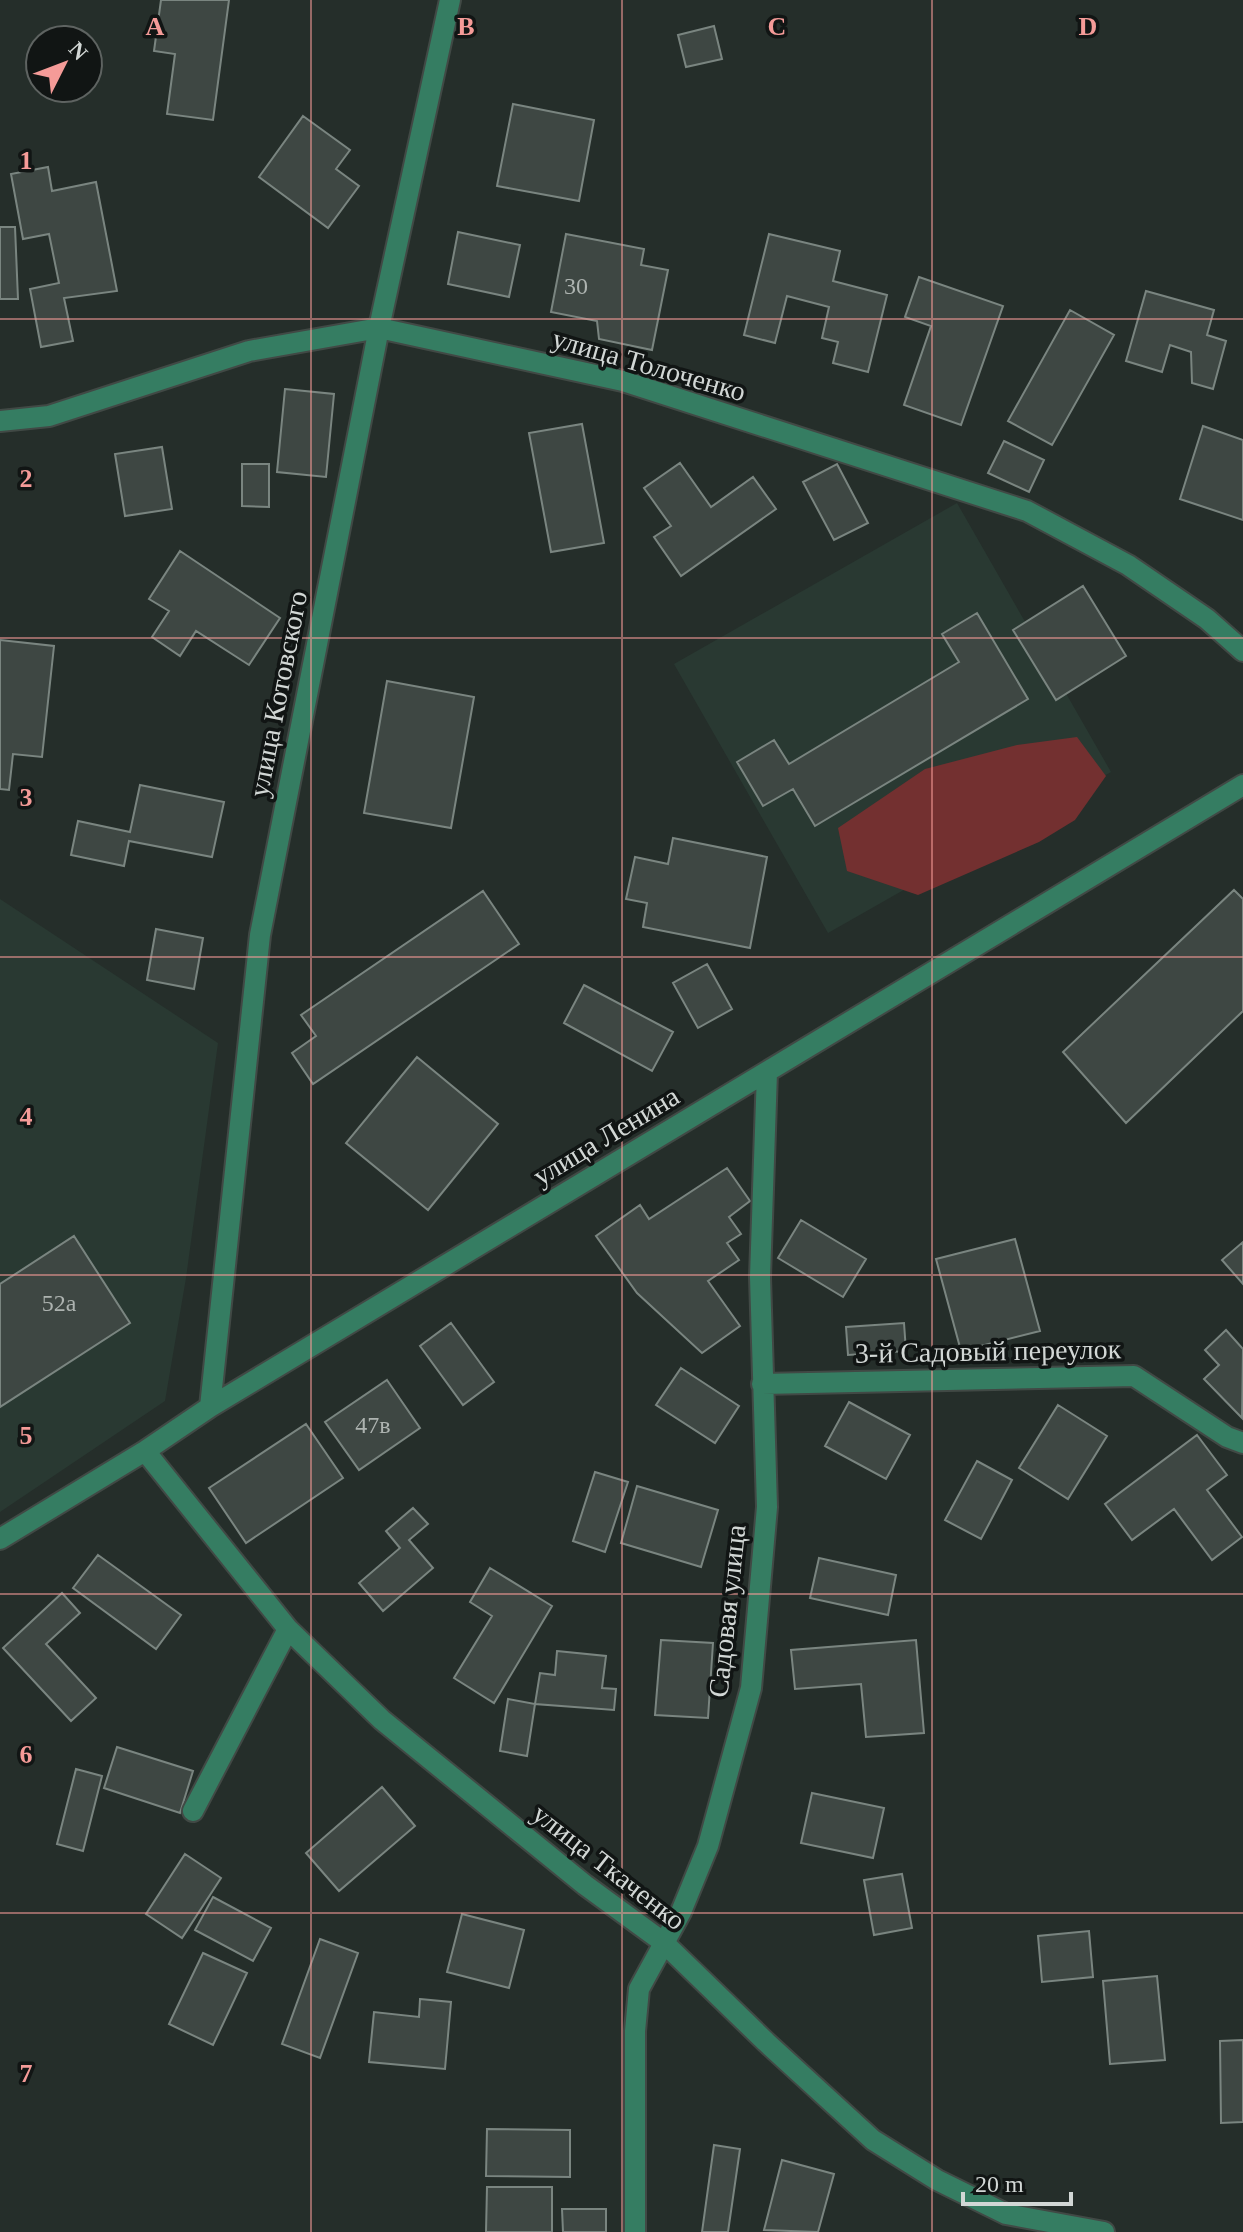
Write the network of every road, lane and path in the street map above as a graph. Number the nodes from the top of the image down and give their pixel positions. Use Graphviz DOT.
graph roads {
  1 [pos="450,0"];
  2 [pos="379,328"];
  3 [pos="0,421"];
  4 [pos="1243,651"];
  5 [pos="1243,785"];
  6 [pos="767,1072"];
  7 [pos="762,1384"];
  8 [pos="210,1407"];
  9 [pos="1243,1443"];
  10 [pos="145,1451"];
  11 [pos="0,1539"];
  12 [pos="288,1629"];
  13 [pos="193,1811"];
  14 [pos="663,1942"];
  15 [pos="635,2232"];
  16 [pos="1104,2232"];
  1 -- 2 [label="street, улица Котовского"];
  2 -- 3 [label="street, улица Толоченко"];
  2 -- 4 [label="street, улица Толоченко"];
  2 -- 8 [label="street, улица Котовского"];
  5 -- 6 [label="street, улица Ленина"];
  6 -- 7 [label="street, Садовая улица"];
  6 -- 8 [label="street, улица Ленина"];
  7 -- 9 [label="street, 3-й Садовый переулок"];
  7 -- 14 [label="street, Садовая улица"];
  8 -- 10 [label="street, улица Ленина"];
  10 -- 11 [label="street, улица Ленина"];
  10 -- 12 [label="street, улица Ткаченко"];
  12 -- 13 [label="street"];
  12 -- 14 [label="street, улица Ткаченко"];
  14 -- 15 [label="street, Садовая улица"];
  14 -- 16 [label="street, улица Ткаченко"];
}
